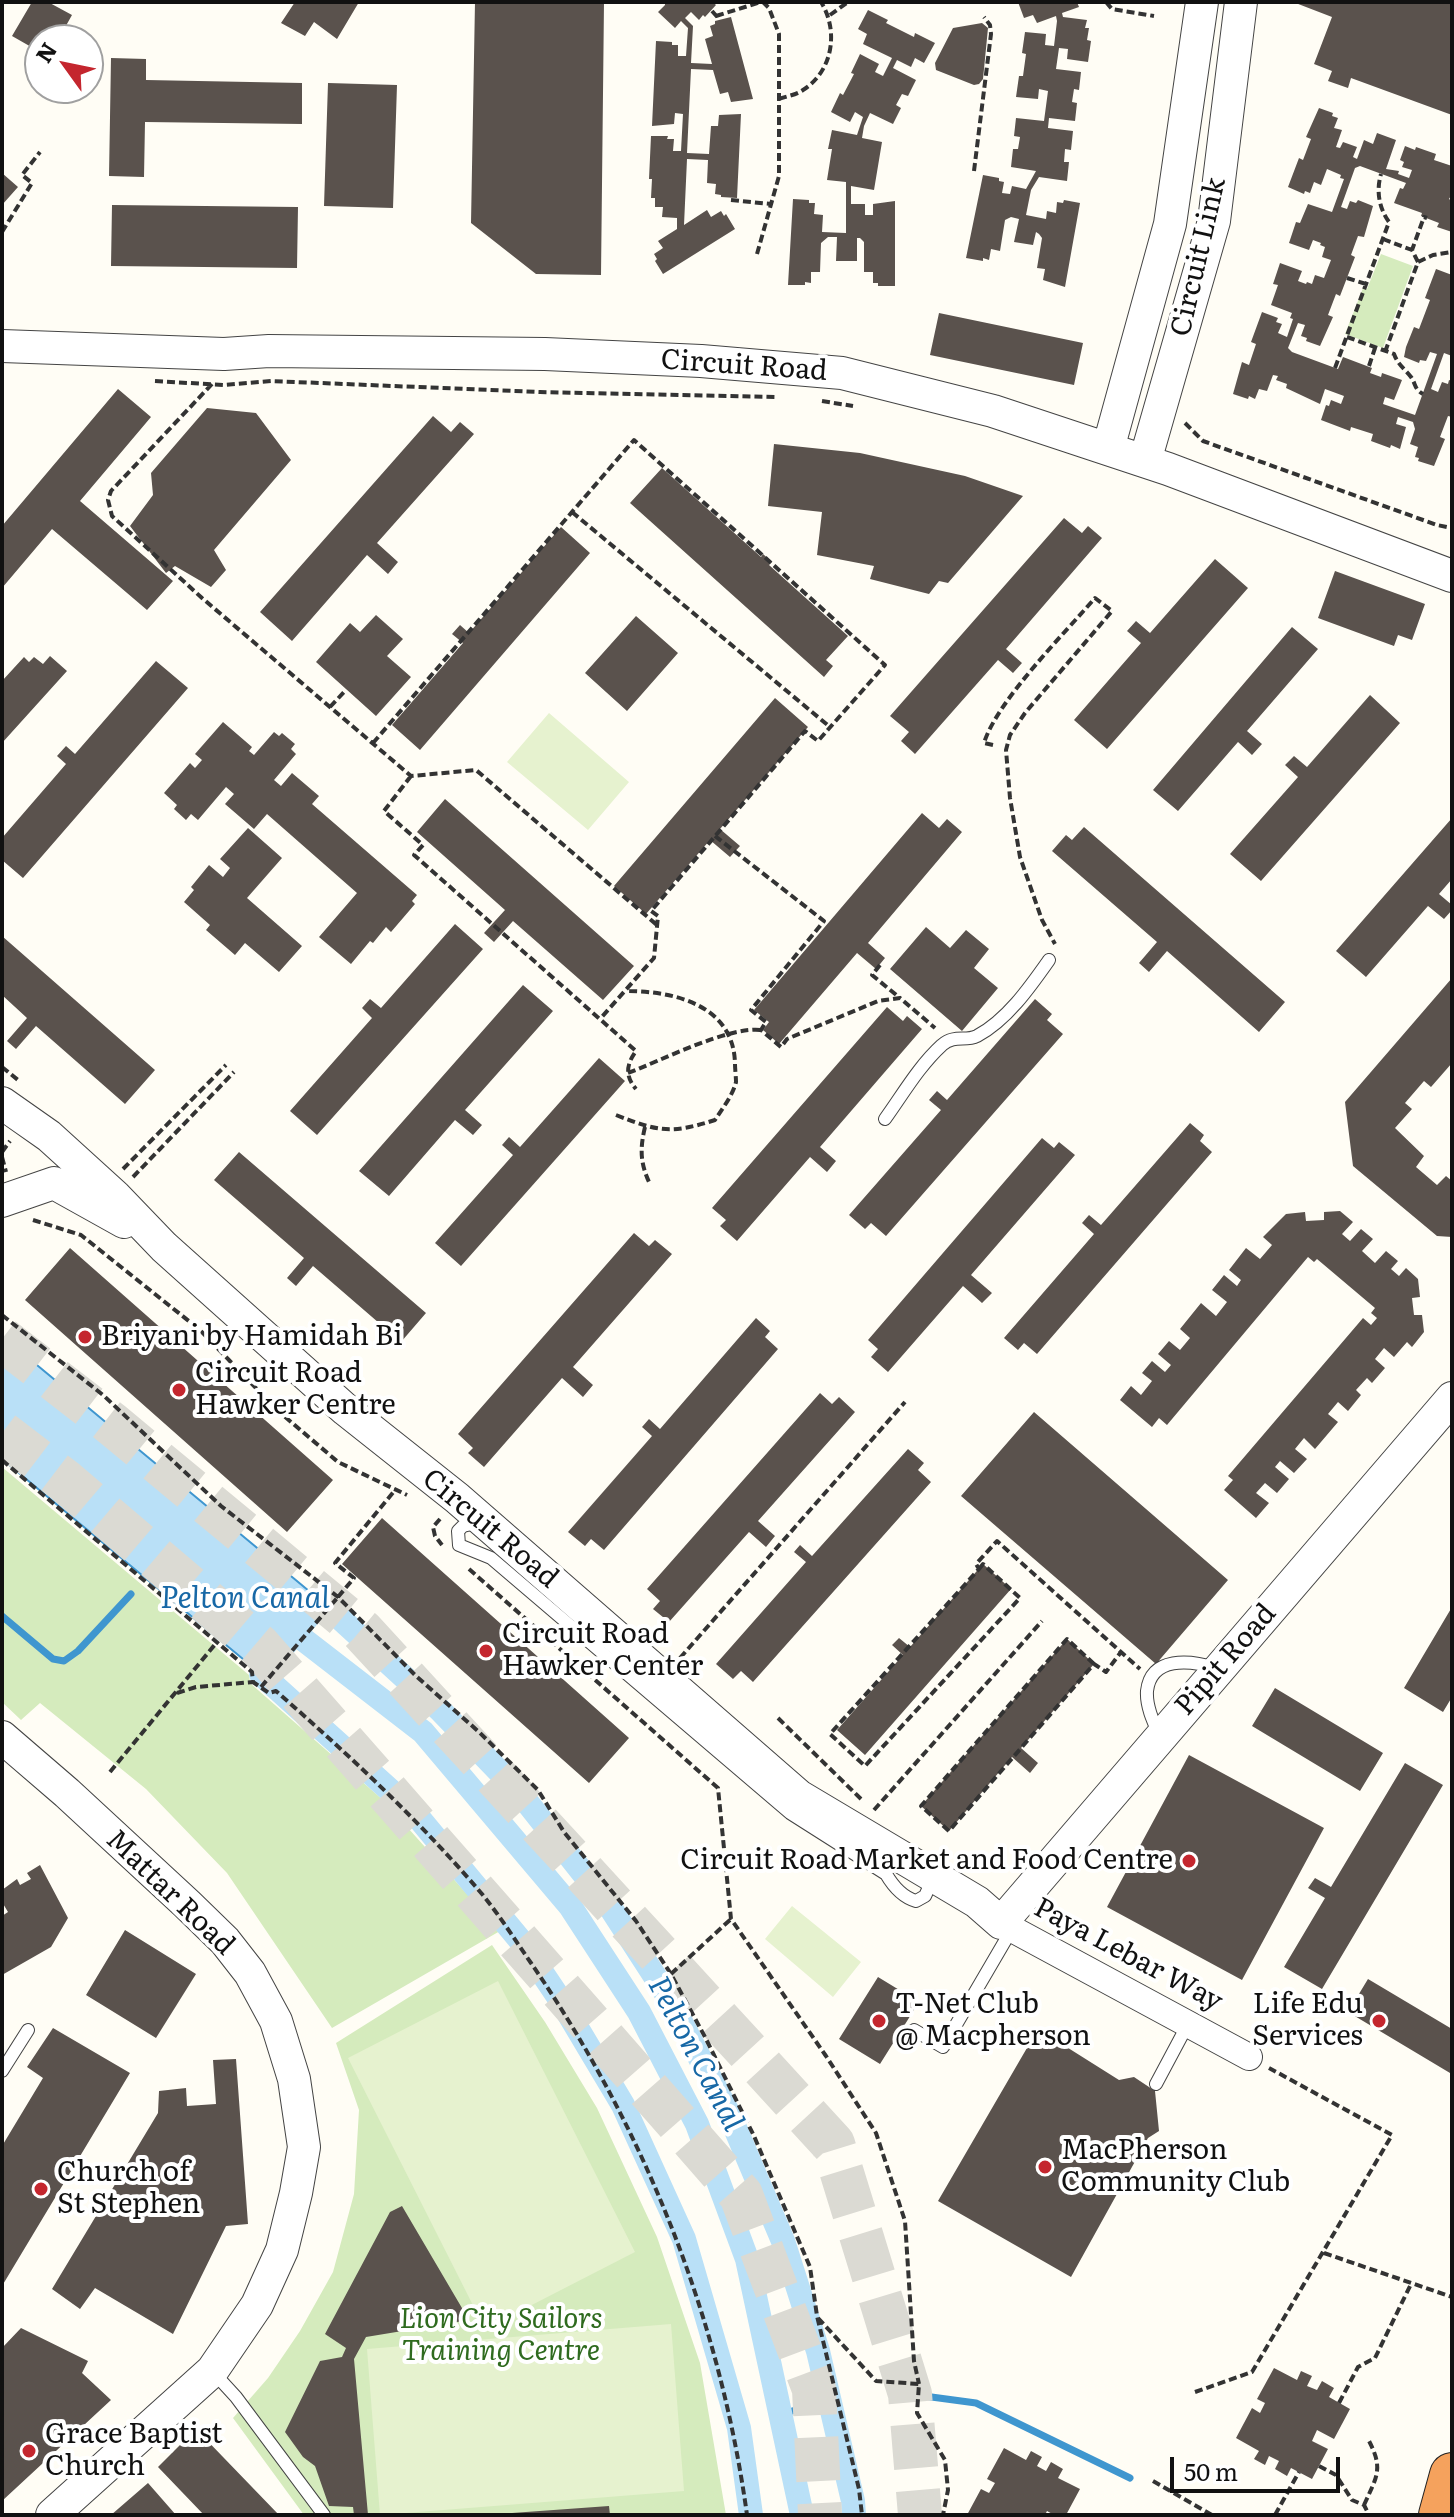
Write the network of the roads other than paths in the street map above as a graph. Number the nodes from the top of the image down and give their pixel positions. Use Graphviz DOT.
graph roads {
  1 [pos="1202,2"];
  2 [pos="1241,2"];
  3 [pos="2,346"];
  4 [pos="1108,449"];
  5 [pos="1145,461"];
  6 [pos="1452,576"];
  7 [pos="1049,960"];
  8 [pos="2,1103"];
  9 [pos="885,1119"];
  10 [pos="2,1201"];
  11 [pos="164,1247"];
  12 [pos="1452,1398"];
  13 [pos="1218,1669"];
  14 [pos="2,1737"];
  15 [pos="1160,1737"];
  16 [pos="1007,1926"];
  17 [pos="1188,2024"];
  18 [pos="28,2030"];
  19 [pos="914,2030"];
  20 [pos="1249,2057"];
  21 [pos="2,2071"];
  22 [pos="1156,2084"];
  23 [pos="212,2371"];
  24 [pos="1452,2475"];
  25 [pos="52,2515"];
  26 [pos="324,2515"];
  27 [pos="1441,2515"];
  1 -- 4 [label="street, Circuit Link"];
  2 -- 5 [label="street, Circuit Link"];
  3 -- 4 [label="street, Circuit Road"];
  4 -- 5 [label="street, Circuit Road"];
  5 -- 6 [label="street, Circuit Road"];
  7 -- 9 [label="lane"];
  8 -- 11 [label="street, Circuit Road"];
  10 -- 11 [label="street"];
  11 -- 16 [label="street, Circuit Road"];
  12 -- 13 [label="street, Pipit Road"];
  13 -- 15 [label="street, Pipit Road"];
  13 -- 15 [label="lane"];
  14 -- 23 [label="street, Mattar Road"];
  15 -- 16 [label="street, Pipit Road"];
  16 -- 17 [label="street, Paya Lebar Way"];
  16 -- 19 [label="lane"];
  17 -- 20 [label="street, Paya Lebar Way"];
  17 -- 22 [label="lane"];
  18 -- 21 [label="lane"];
  23 -- 25 [label="street, Mattar Road"];
  23 -- 26 [label="lane"];
  24 -- 27 [label="highway"];
}
